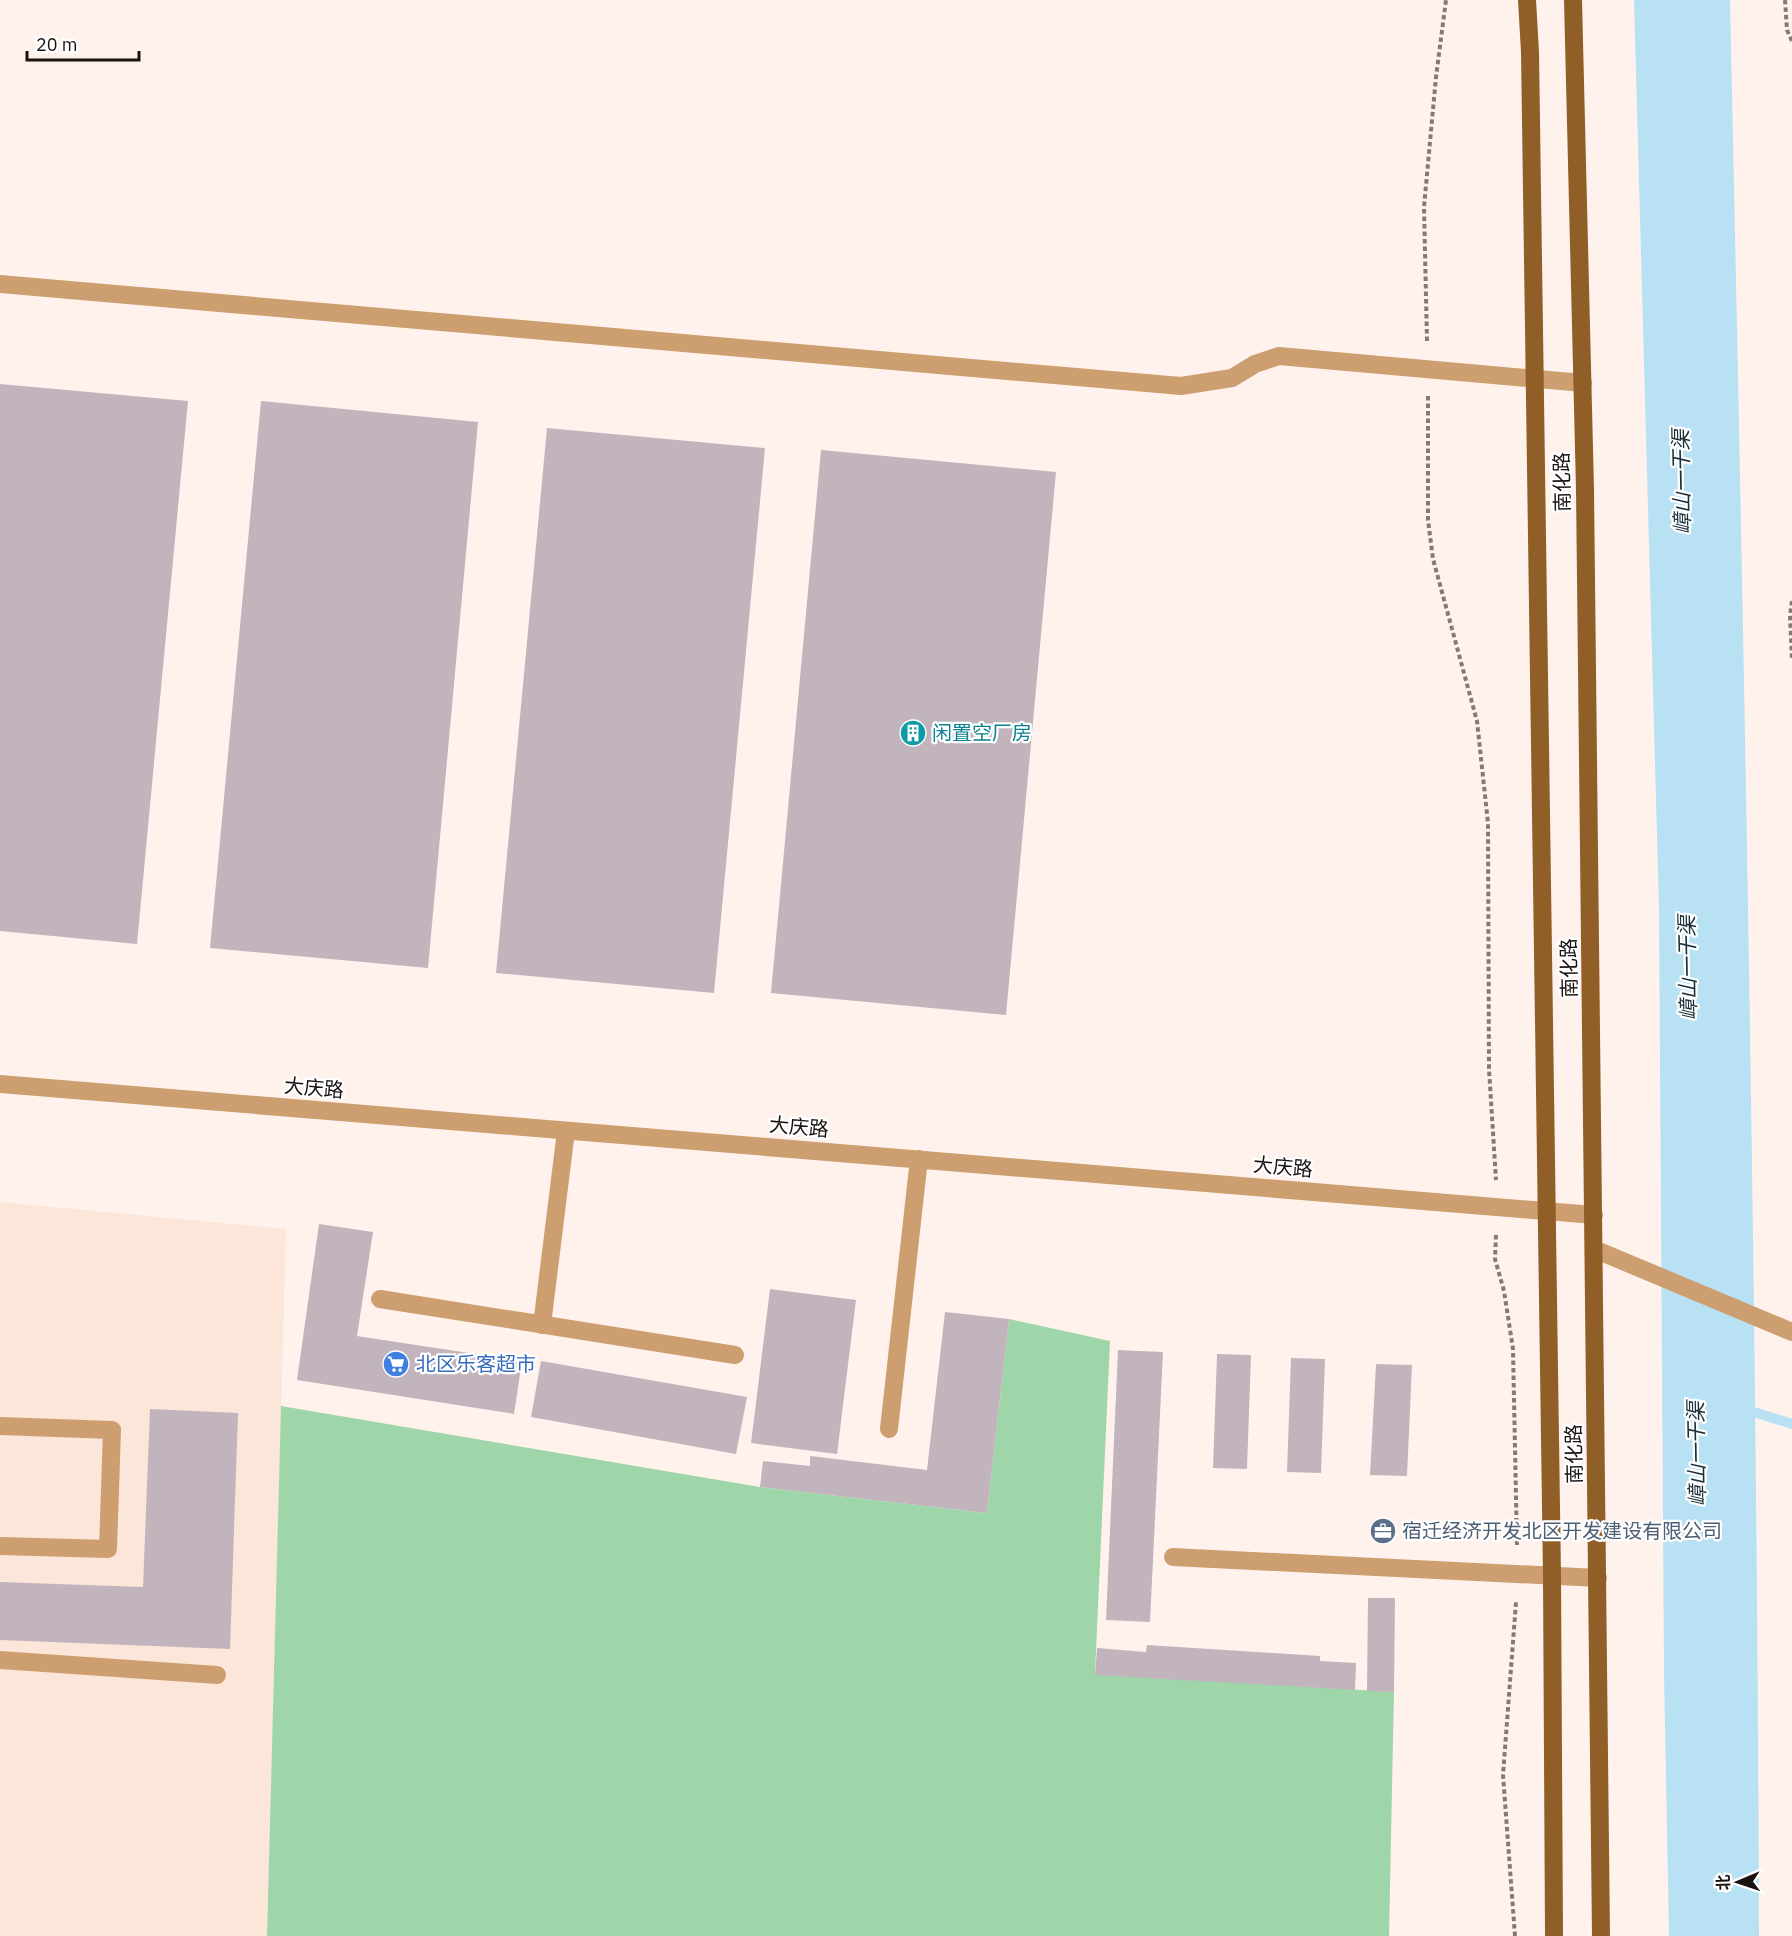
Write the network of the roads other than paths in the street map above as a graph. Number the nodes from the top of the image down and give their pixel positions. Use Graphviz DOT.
graph roads {
  1 [pos="1527,0"];
  2 [pos="1573,0"];
  3 [pos="0,284"];
  4 [pos="1534,378"];
  5 [pos="1582,383"];
  6 [pos="0,1084"];
  7 [pos="566,1131"];
  8 [pos="919,1159"];
  9 [pos="1546,1211"];
  10 [pos="1594,1215"];
  11 [pos="1594,1249"];
  12 [pos="380,1299"];
  13 [pos="542,1325"];
  14 [pos="1792,1332"];
  15 [pos="735,1355"];
  16 [pos="0,1426"];
  17 [pos="889,1429"];
  18 [pos="0,1546"];
  19 [pos="1173,1557"];
  20 [pos="1552,1575"];
  21 [pos="1598,1578"];
  22 [pos="0,1660"];
  23 [pos="217,1675"];
  24 [pos="1554,1936"];
  25 [pos="1601,1936"];
  1 -- 4 [label="main road, 南化路"];
  2 -- 5 [label="main road, 南化路"];
  3 -- 4 [label="street"];
  4 -- 5 [label="street"];
  4 -- 9 [label="main road, 南化路"];
  5 -- 10 [label="main road, 南化路"];
  6 -- 7 [label="street, 大庆路"];
  7 -- 8 [label="street, 大庆路"];
  7 -- 13 [label="street"];
  8 -- 9 [label="street, 大庆路"];
  8 -- 17 [label="street"];
  9 -- 10 [label="street, 大庆路"];
  9 -- 20 [label="main road, 南化路"];
  10 -- 11 [label="main road, 南化路"];
  11 -- 14 [label="street"];
  11 -- 21 [label="main road, 南化路"];
  12 -- 13 [label="street"];
  13 -- 15 [label="street"];
  16 -- 18 [label="street"];
  19 -- 20 [label="street"];
  20 -- 21 [label="street"];
  20 -- 24 [label="main road, 南化路"];
  21 -- 25 [label="main road, 南化路"];
  22 -- 23 [label="street"];
}
